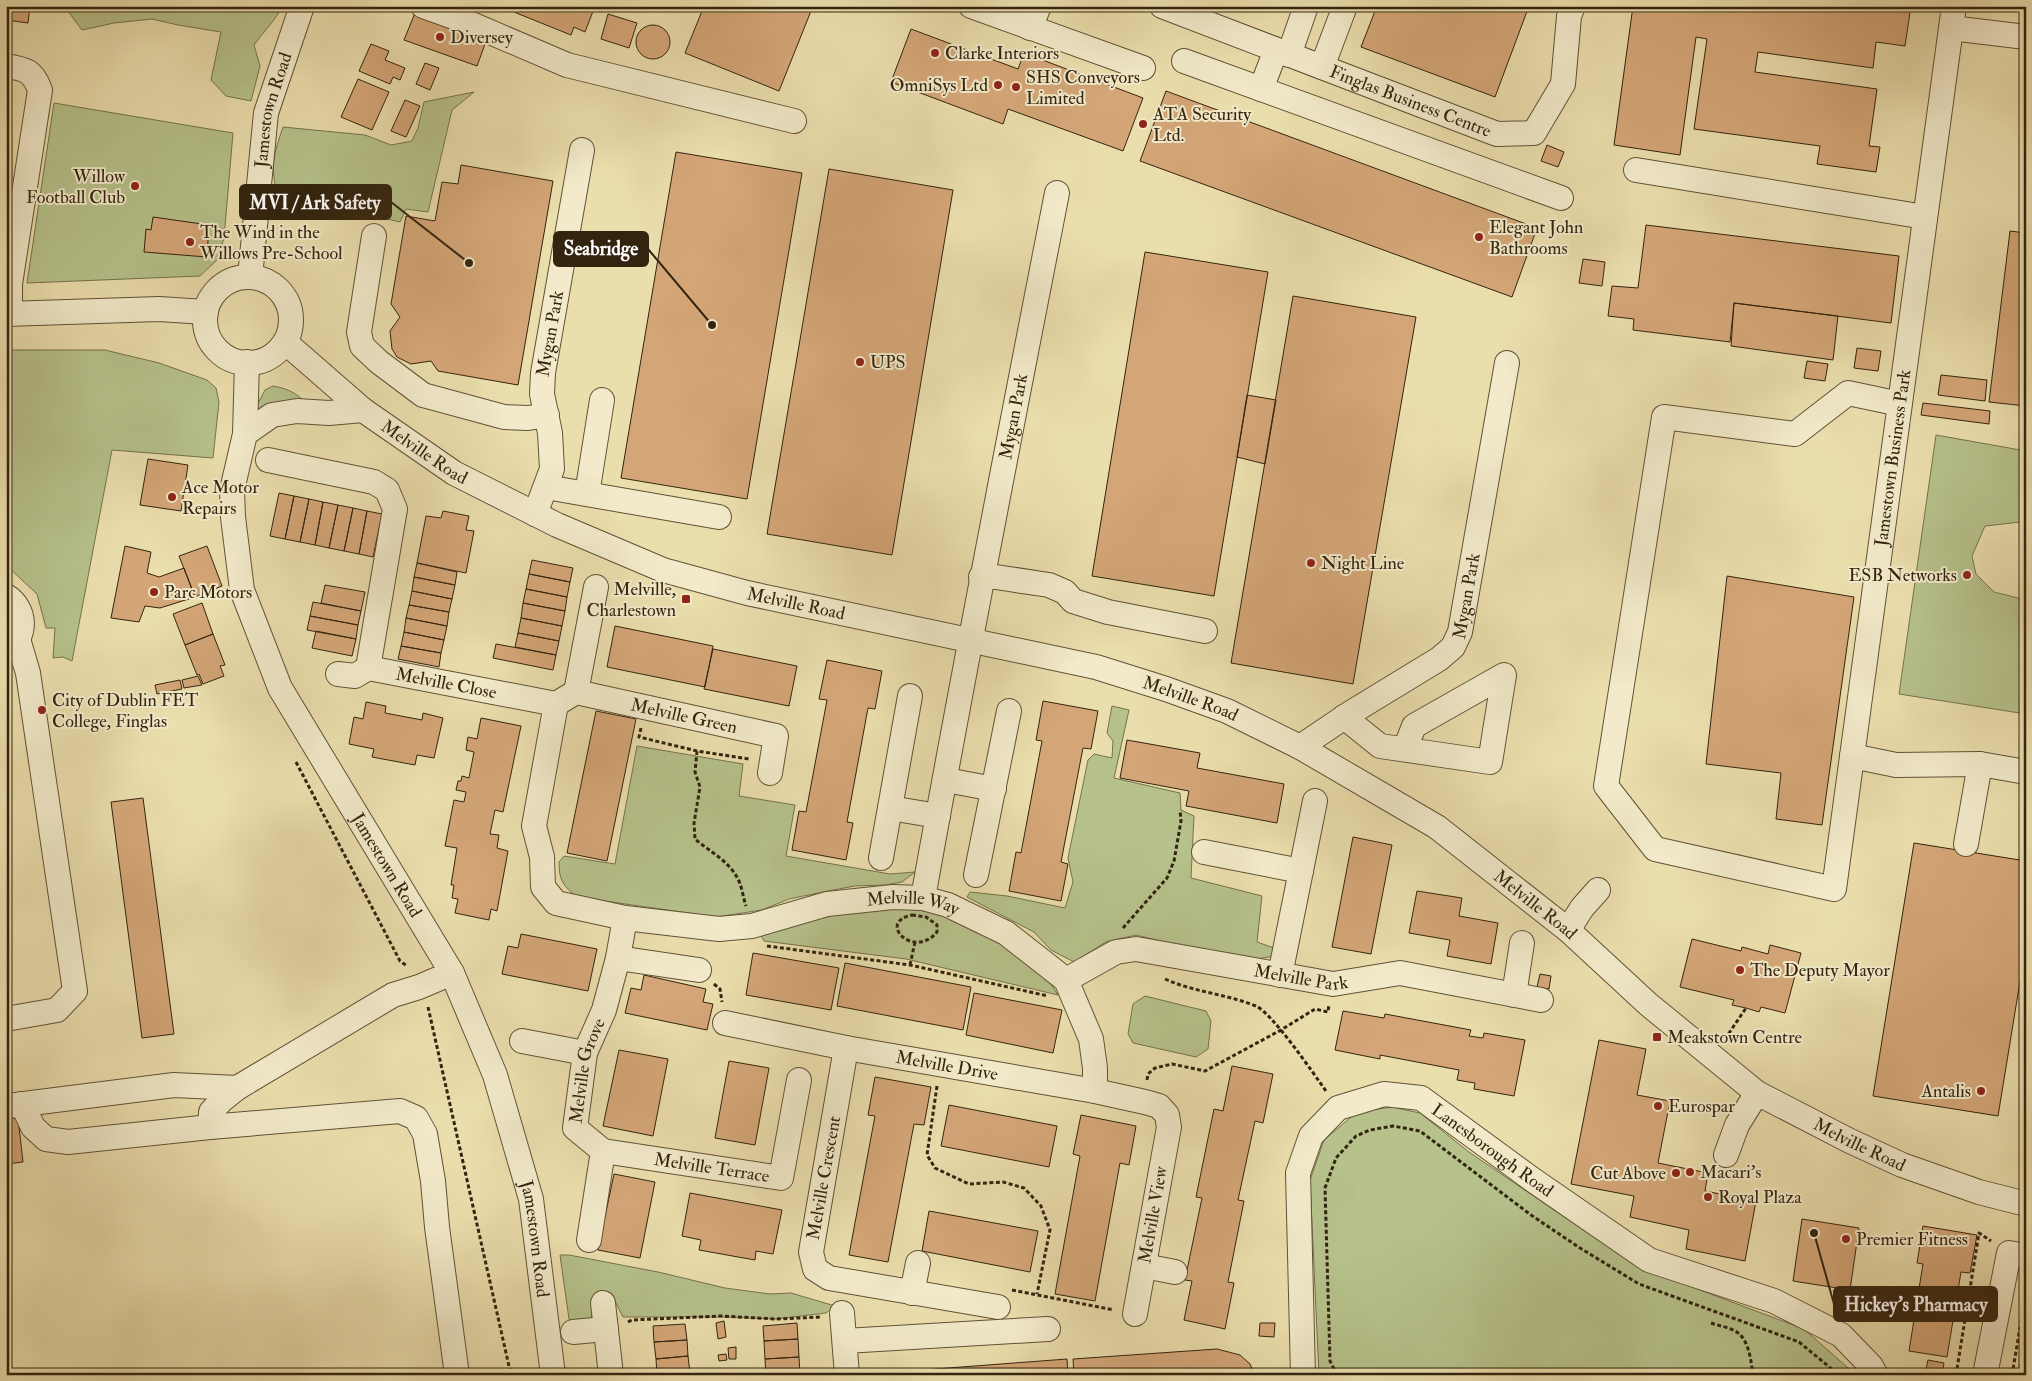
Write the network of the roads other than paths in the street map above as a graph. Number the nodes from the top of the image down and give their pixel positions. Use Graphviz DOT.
graph roads {
  1 [pos="302,6"];
  2 [pos="423,6"];
  3 [pos="971,6"];
  4 [pos="1038,6"];
  5 [pos="1162,6"];
  6 [pos="1306,6"];
  7 [pos="1345,6"];
  8 [pos="1573,6"];
  9 [pos="1953,17"];
  10 [pos="1030,28"];
  11 [pos="2026,37"];
  12 [pos="1282,52"];
  13 [pos="1184,61"];
  14 [pos="6,66"];
  15 [pos="1322,67"];
  16 [pos="1143,68"];
  17 [pos="1261,89"];
  18 [pos="794,121"];
  19 [pos="1497,134"];
  20 [pos="582,150"];
  21 [pos="1485,170"];
  22 [pos="1636,170"];
  23 [pos="1056,193"];
  24 [pos="1561,198"];
  25 [pos="1925,217"];
  26 [pos="374,236"];
  27 [pos="250,277"];
  28 [pos="206,312"];
  29 [pos="8,314"];
  30 [pos="285,342"];
  31 [pos="247,362"];
  32 [pos="1507,363"];
  33 [pos="602,400"];
  34 [pos="1900,404"];
  35 [pos="363,410"];
  36 [pos="547,415"];
  37 [pos="245,434"];
  38 [pos="268,460"];
  39 [pos="546,487"];
  40 [pos="587,494"];
  41 [pos="535,514"];
  42 [pos="719,517"];
  43 [pos="982,577"];
  44 [pos="596,587"];
  45 [pos="6,596"];
  46 [pos="1205,631"];
  47 [pos="969,639"];
  48 [pos="12,644"];
  49 [pos="368,668"];
  50 [pos="338,674"];
  51 [pos="910,696"];
  52 [pos="566,698"];
  53 [pos="1009,711"];
  54 [pos="1344,717"];
  55 [pos="1300,748"];
  56 [pos="1405,749"];
  57 [pos="1852,756"];
  58 [pos="1980,764"];
  59 [pos="771,768"];
  60 [pos="2026,772"];
  61 [pos="946,780"];
  62 [pos="994,789"];
  63 [pos="1315,801"];
  64 [pos="890,808"];
  65 [pos="938,816"];
  66 [pos="1966,844"];
  67 [pos="1204,852"];
  68 [pos="881,858"];
  69 [pos="1301,871"];
  70 [pos="976,875"];
  71 [pos="1598,890"];
  72 [pos="923,898"];
  73 [pos="624,918"];
  74 [pos="1568,930"];
  75 [pos="1522,943"];
  76 [pos="618,958"];
  77 [pos="699,970"];
  78 [pos="452,973"];
  79 [pos="1280,975"];
  80 [pos="1066,980"];
  81 [pos="1514,995"];
  82 [pos="1541,1000"];
  83 [pos="7,1014"];
  84 [pos="725,1023"];
  85 [pos="522,1041"];
  86 [pos="846,1048"];
  87 [pos="585,1053"];
  88 [pos="799,1080"];
  89 [pos="242,1085"];
  90 [pos="1094,1091"];
  91 [pos="1757,1093"];
  92 [pos="14,1105"];
  93 [pos="1167,1115"];
  94 [pos="210,1127"];
  95 [pos="603,1151"];
  96 [pos="1726,1155"];
  97 [pos="2026,1204"];
  98 [pos="589,1240"];
  99 [pos="2017,1254"];
  100 [pos="918,1263"];
  101 [pos="1144,1266"];
  102 [pos="1175,1272"];
  103 [pos="912,1293"];
  104 [pos="603,1303"];
  105 [pos="998,1307"];
  106 [pos="1135,1314"];
  107 [pos="834,1316"];
  108 [pos="617,1328"];
  109 [pos="1048,1329"];
  110 [pos="573,1332"];
  111 [pos="845,1341"];
  112 [pos="457,1375"];
  113 [pos="553,1375"];
  114 [pos="610,1375"];
  115 [pos="847,1375"];
  116 [pos="1303,1375"];
  117 [pos="1876,1375"];
  118 [pos="1985,1375"];
  1 -- 27 [label="street, Jamestown Road"];
  2 -- 18 [label="street"];
  3 -- 10 [label="street"];
  4 -- 10 [label="street"];
  5 -- 12 [label="street, Finglas Business Centre"];
  6 -- 12 [label="street"];
  7 -- 15 [label="street"];
  8 -- 19 [label="street, Finglas Business Centre"];
  9 -- 11 [label="street, Jamestown Business Park"];
  9 -- 25 [label="street, Jamestown Business Park"];
  10 -- 16 [label="street"];
  12 -- 15 [label="street, Finglas Business Centre"];
  12 -- 17 [label="street"];
  13 -- 17 [label="street"];
  14 -- 29 [label="street"];
  15 -- 19 [label="street, Finglas Business Centre"];
  17 -- 21 [label="street"];
  19 -- 21 [label="street"];
  20 -- 36 [label="street, Mygan Park"];
  21 -- 24 [label="street"];
  22 -- 25 [label="street"];
  23 -- 43 [label="street, Mygan Park"];
  25 -- 34 [label="street, Jamestown Business Park"];
  26 -- 36 [label="street"];
  27 -- 28 [label="street"];
  27 -- 30 [label="street"];
  28 -- 29 [label="street"];
  28 -- 31 [label="street"];
  30 -- 31 [label="street"];
  30 -- 35 [label="street, Melville Road"];
  31 -- 37 [label="street, Jamestown Road"];
  32 -- 54 [label="street, Mygan Park"];
  33 -- 40 [label="street"];
  34 -- 57 [label="street, Jamestown Business Park"];
  34 -- 57 [label="street, Jamestown Business Park"];
  35 -- 37 [label="street"];
  35 -- 41 [label="street, Melville Road"];
  36 -- 39 [label="street, Mygan Park"];
  37 -- 78 [label="street, Jamestown Road"];
  38 -- 49 [label="street"];
  39 -- 40 [label="street"];
  39 -- 41 [label="street, Mygan Park"];
  40 -- 42 [label="street"];
  41 -- 47 [label="street, Melville Road"];
  43 -- 46 [label="street"];
  43 -- 47 [label="street, Mygan Park"];
  44 -- 52 [label="street"];
  45 -- 48 [label="street"];
  47 -- 55 [label="street, Melville Road"];
  47 -- 61 [label="street"];
  48 -- 83 [label="street"];
  49 -- 50 [label="street, Melville Close"];
  49 -- 52 [label="street, Melville Close"];
  51 -- 64 [label="street"];
  52 -- 59 [label="street, Melville Green"];
  52 -- 73 [label="street"];
  53 -- 62 [label="street"];
  54 -- 55 [label="street, Mygan Park"];
  54 -- 56 [label="street"];
  55 -- 74 [label="street, Melville Road"];
  56 -- 56 [label="street"];
  57 -- 58 [label="street"];
  58 -- 60 [label="street"];
  58 -- 66 [label="street"];
  61 -- 62 [label="street"];
  61 -- 65 [label="street"];
  62 -- 70 [label="street"];
  63 -- 69 [label="street"];
  64 -- 65 [label="street"];
  64 -- 68 [label="street"];
  65 -- 72 [label="street"];
  67 -- 69 [label="street"];
  69 -- 79 [label="street"];
  71 -- 74 [label="street"];
  72 -- 73 [label="street, Melville Way"];
  72 -- 80 [label="street, Melville Way"];
  73 -- 76 [label="street, Melville Grove"];
  74 -- 91 [label="street, Melville Road"];
  75 -- 81 [label="street"];
  76 -- 77 [label="street"];
  76 -- 87 [label="street, Melville Grove"];
  78 -- 89 [label="street"];
  78 -- 113 [label="street, Jamestown Road"];
  79 -- 80 [label="street, Melville Park"];
  79 -- 81 [label="street, Melville Park"];
  80 -- 90 [label="street, Melville Way"];
  81 -- 82 [label="street, Melville Park"];
  84 -- 86 [label="street, Melville Drive"];
  85 -- 87 [label="street"];
  86 -- 90 [label="street, Melville Drive"];
  86 -- 103 [label="street, Melville Crescent"];
  87 -- 95 [label="street, Melville Grove"];
  88 -- 95 [label="street, Melville Terrace"];
  89 -- 92 [label="street"];
  89 -- 94 [label="street"];
  90 -- 93 [label="street, Melville Drive"];
  91 -- 96 [label="street"];
  91 -- 97 [label="street, Melville Road"];
  92 -- 94 [label="street"];
  93 -- 101 [label="street, Melville View"];
  94 -- 112 [label="street"];
  95 -- 98 [label="street"];
  99 -- 118 [label="street"];
  100 -- 103 [label="street"];
  101 -- 102 [label="street"];
  101 -- 106 [label="street, Melville View"];
  103 -- 105 [label="street, Melville Crescent"];
  104 -- 108 [label="street"];
  107 -- 111 [label="street"];
  108 -- 110 [label="street"];
  108 -- 114 [label="street"];
  109 -- 111 [label="street"];
  111 -- 115 [label="street"];
  116 -- 117 [label="street, Lanesborough Road"];
}
